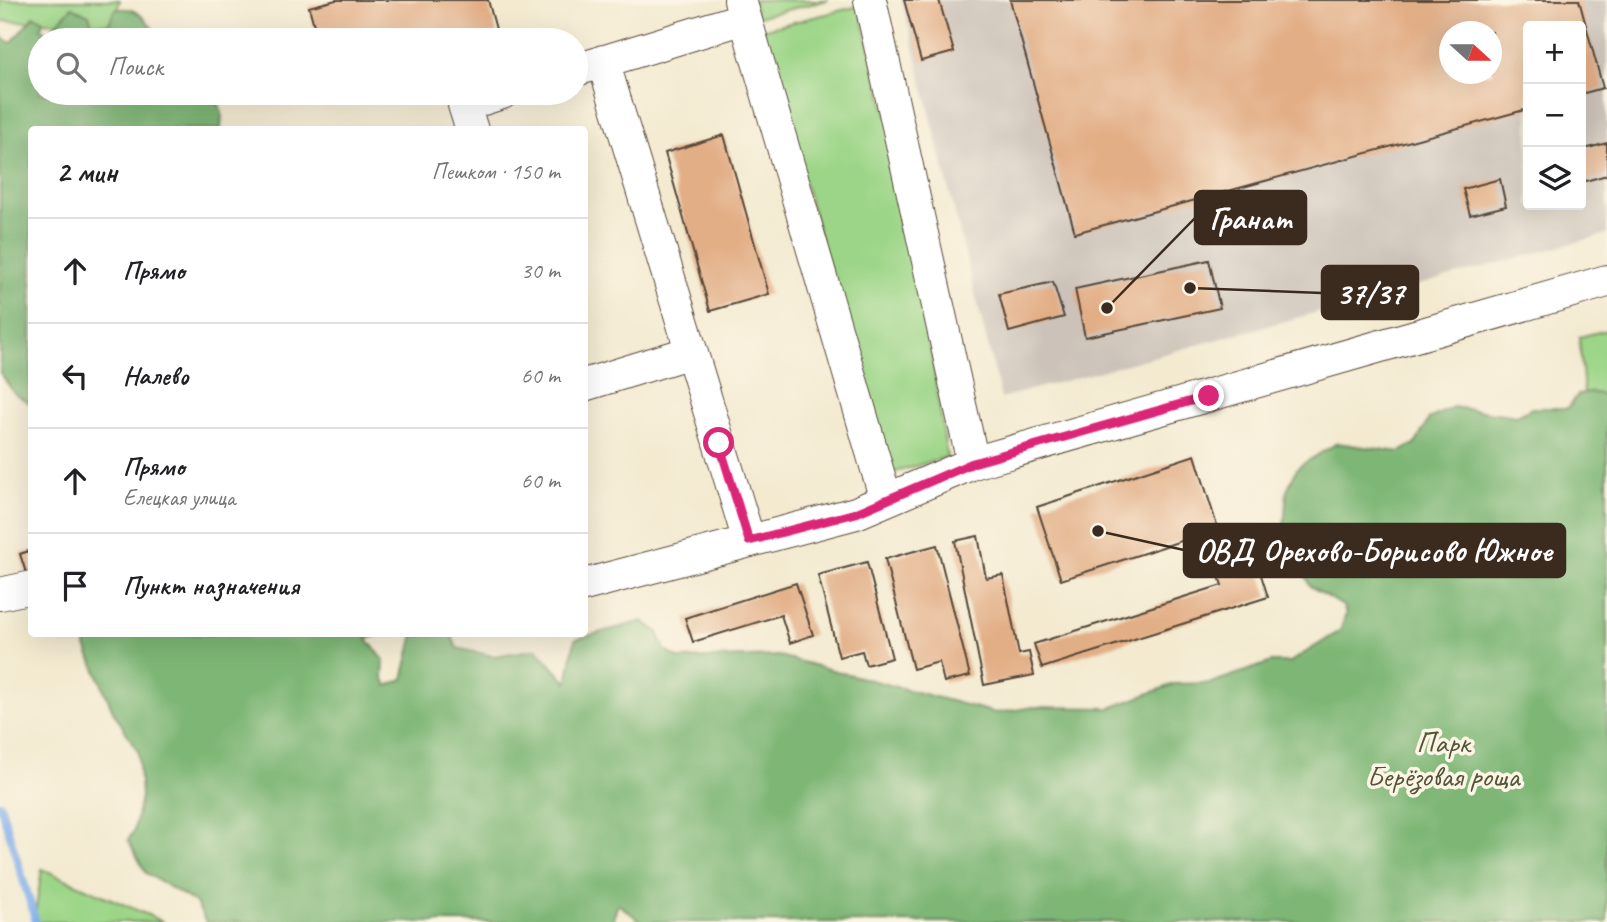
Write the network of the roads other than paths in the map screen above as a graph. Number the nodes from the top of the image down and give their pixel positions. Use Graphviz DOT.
graph roads {
  1 [pos="870,0"];
  2 [pos="742,9"];
  3 [pos="589,65"];
  4 [pos="464,105"];
  5 [pos="471,126"];
  6 [pos="1607,281"];
  7 [pos="691,352"];
  8 [pos="588,384"];
  9 [pos="973,463"];
  10 [pos="886,500"];
  11 [pos="749,541"];
  12 [pos="588,584"];
  13 [pos="28,588"];
  14 [pos="0,594"];
  1 -- 9 [label="street"];
  2 -- 3 [label="street"];
  2 -- 10 [label="street"];
  3 -- 7 [label="street"];
  4 -- 5 [label="street"];
  6 -- 9 [label="street"];
  7 -- 8 [label="street"];
  7 -- 11 [label="street"];
  9 -- 10 [label="street"];
  10 -- 11 [label="street"];
  11 -- 12 [label="street"];
  13 -- 14 [label="street"];
}
